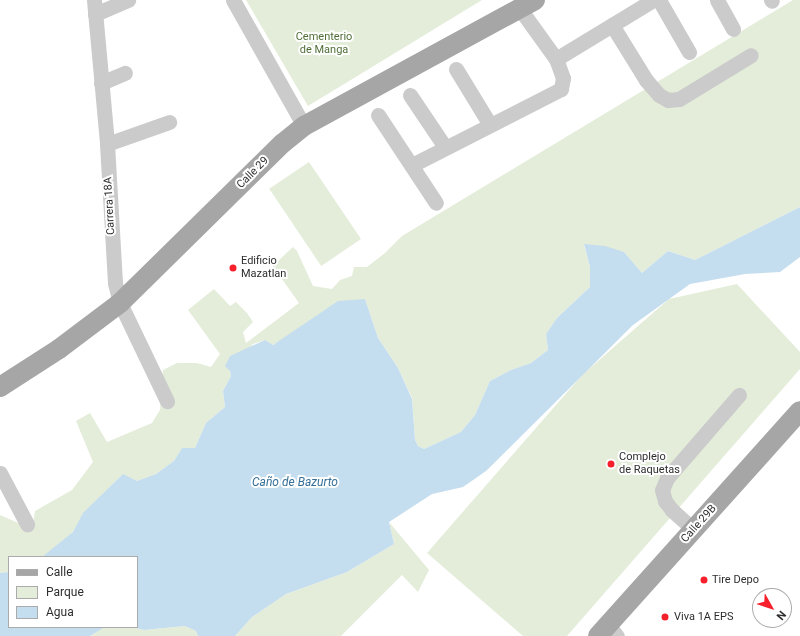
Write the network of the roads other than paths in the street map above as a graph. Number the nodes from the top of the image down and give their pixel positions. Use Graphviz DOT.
graph roads {
  1 [pos="128,0"];
  2 [pos="233,0"];
  3 [pos="653,0"];
  4 [pos="659,0"];
  5 [pos="717,0"];
  6 [pos="528,5"];
  7 [pos="94,7"];
  8 [pos="612,25"];
  9 [pos="733,29"];
  10 [pos="689,52"];
  11 [pos="751,55"];
  12 [pos="556,59"];
  13 [pos="456,69"];
  14 [pos="125,73"];
  15 [pos="101,83"];
  16 [pos="410,95"];
  17 [pos="378,115"];
  18 [pos="169,122"];
  19 [pos="489,123"];
  20 [pos="304,126"];
  21 [pos="107,144"];
  22 [pos="444,147"];
  23 [pos="412,165"];
  24 [pos="436,203"];
  25 [pos="120,303"];
  26 [pos="0,387"];
  27 [pos="739,395"];
  28 [pos="167,401"];
  29 [pos="800,411"];
  30 [pos="0,473"];
  31 [pos="28,524"];
  32 [pos="694,530"];
  33 [pos="608,632"];
  1 -- 7 [label="street"];
  2 -- 20 [label="street"];
  3 -- 8 [label="street"];
  4 -- 10 [label="street"];
  5 -- 9 [label="street"];
  6 -- 12 [label="street"];
  6 -- 20 [label="main road, Calle 29"];
  7 -- 15 [label="street, Carrera 18A"];
  8 -- 11 [label="street"];
  8 -- 12 [label="street"];
  12 -- 19 [label="street"];
  13 -- 19 [label="street"];
  14 -- 15 [label="street"];
  15 -- 21 [label="street, Carrera 18A"];
  16 -- 22 [label="street"];
  17 -- 23 [label="street"];
  18 -- 21 [label="street"];
  19 -- 22 [label="street"];
  20 -- 25 [label="main road, Calle 29"];
  21 -- 25 [label="street, Carrera 18A"];
  22 -- 23 [label="street"];
  23 -- 24 [label="street"];
  25 -- 26 [label="main road, Calle 29"];
  25 -- 28 [label="street, Carrera 18A"];
  27 -- 32 [label="street"];
  29 -- 32 [label="main road, Calle 29B"];
  30 -- 31 [label="street"];
  32 -- 33 [label="main road, Calle 29B"];
}
